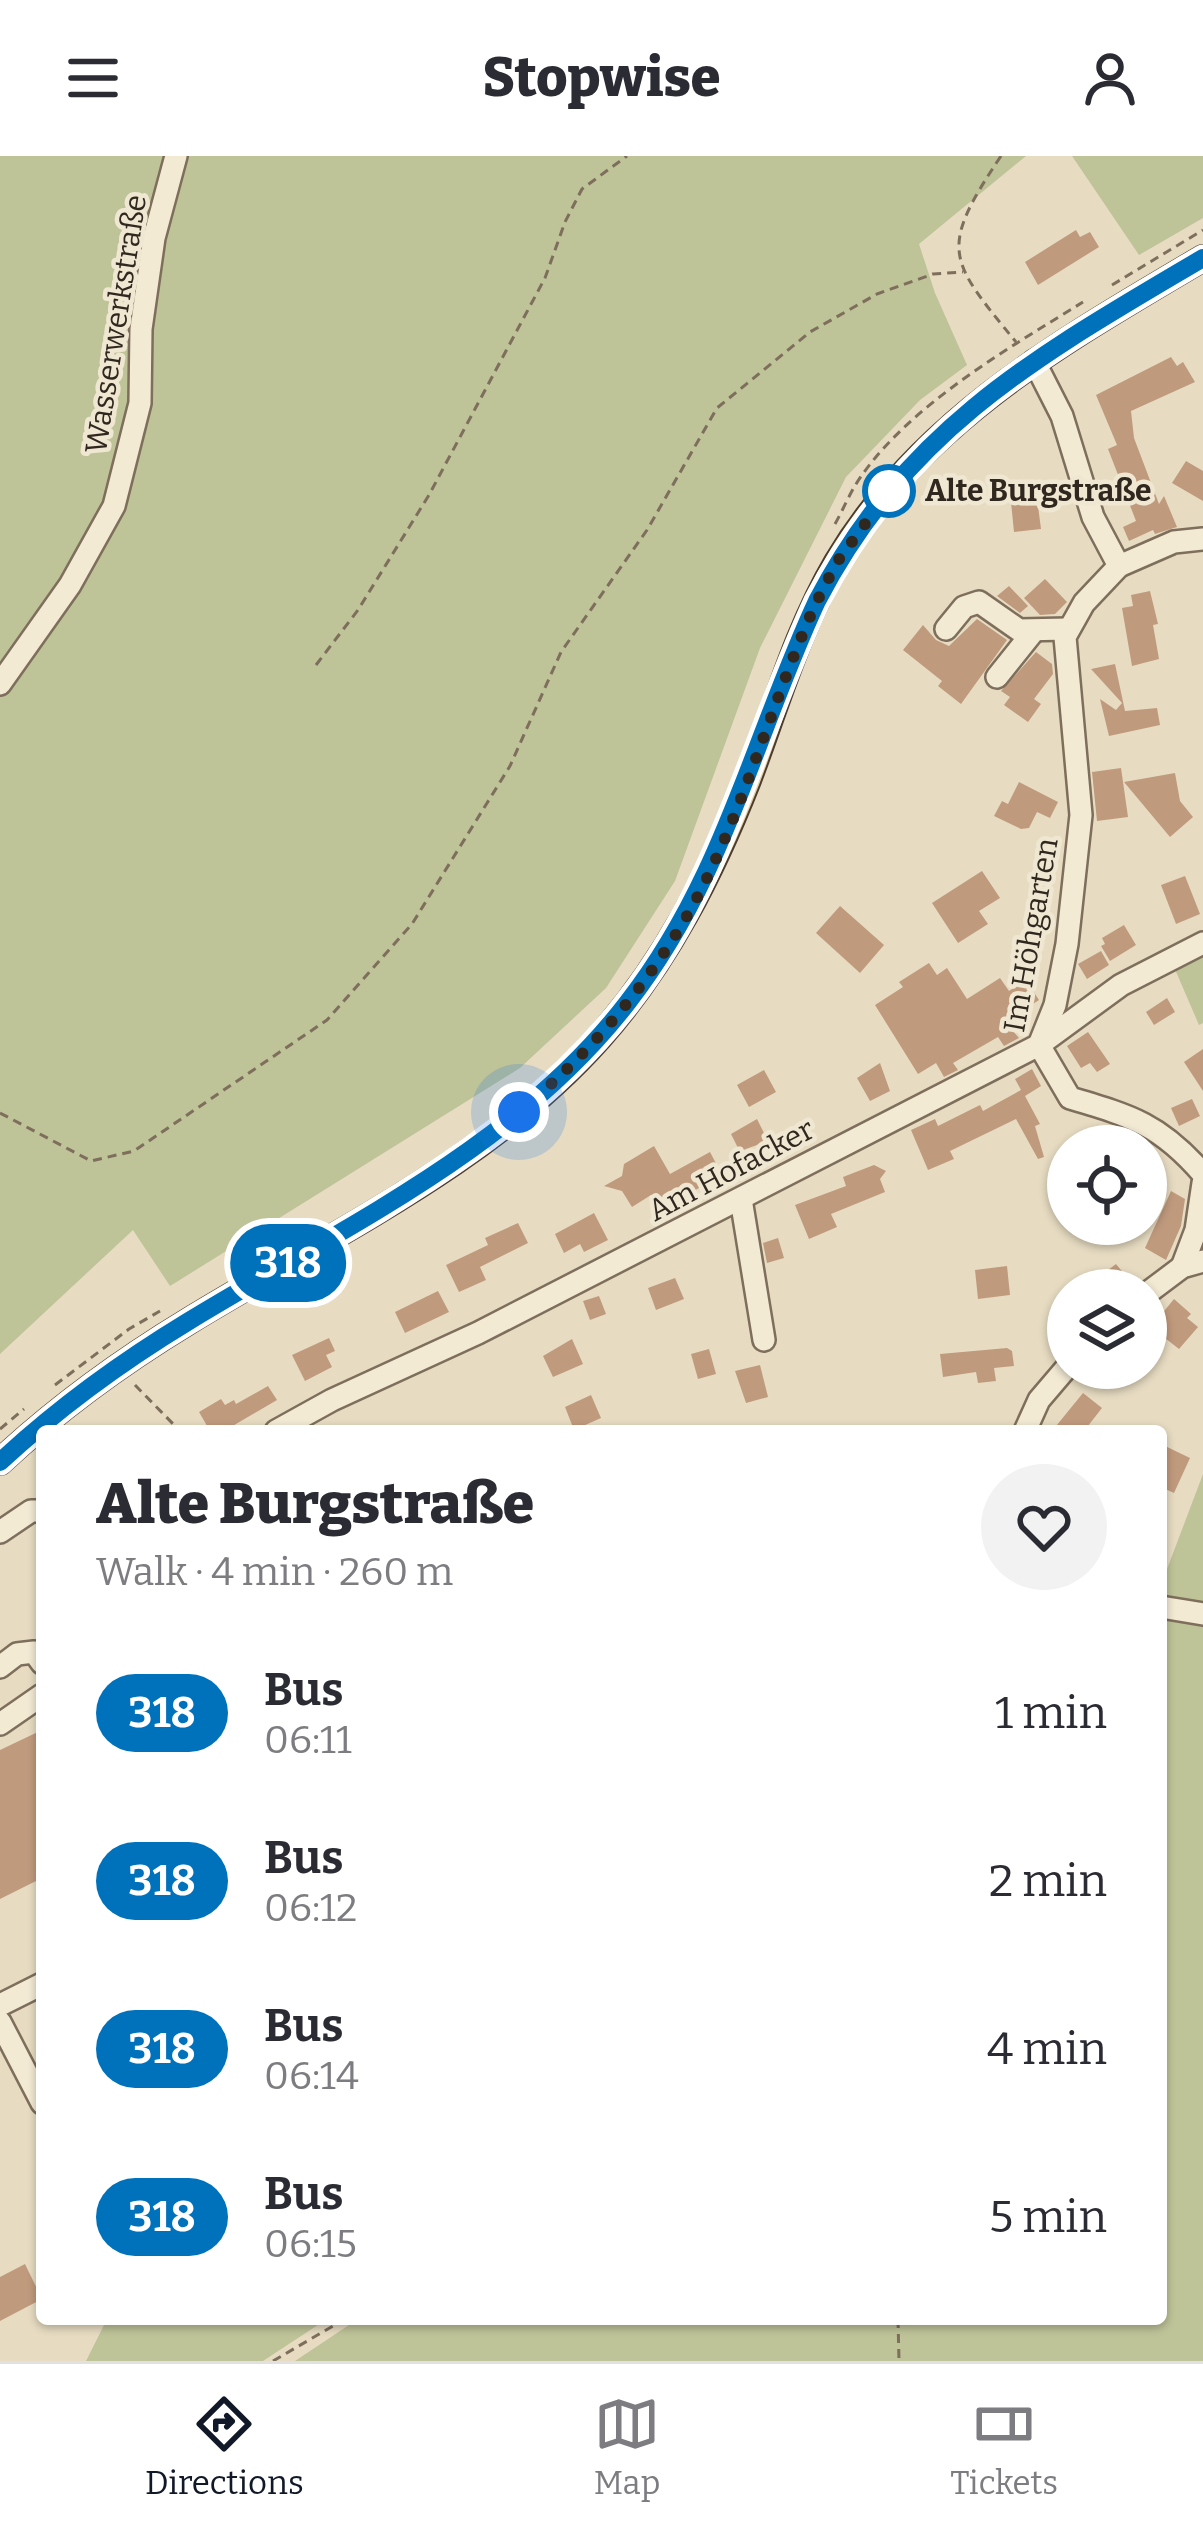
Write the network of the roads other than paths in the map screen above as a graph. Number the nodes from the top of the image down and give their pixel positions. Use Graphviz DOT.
graph roads {
  1 [pos="176,156"];
  2 [pos="1203,258"];
  3 [pos="1025,352"];
  4 [pos="1203,539"];
  5 [pos="1119,566"];
  6 [pos="946,629"];
  7 [pos="1068,629"];
  8 [pos="1033,632"];
  9 [pos="998,677"];
  10 [pos="0,684"];
  11 [pos="1203,943"];
  12 [pos="1039,1045"];
  13 [pos="1203,1174"];
  14 [pos="1203,1183"];
  15 [pos="742,1199"];
  16 [pos="1192,1264"];
  17 [pos="764,1340"];
  18 [pos="1049,1389"];
  19 [pos="46,1425"];
  20 [pos="287,1425"];
  21 [pos="1028,1425"];
  22 [pos="36,1433"];
  23 [pos="0,1462"];
  24 [pos="36,1511"];
  25 [pos="0,1532"];
  26 [pos="1167,1608"];
  27 [pos="1203,1614"];
  28 [pos="36,1655"];
  29 [pos="0,1667"];
  30 [pos="36,1700"];
  31 [pos="0,1724"];
  32 [pos="36,1987"];
  33 [pos="0,2005"];
  34 [pos="0,2022"];
  35 [pos="36,2091"];
  1 -- 10 [label="street, Wasserwerkstraße"];
  2 -- 3 [label="main road"];
  3 -- 5 [label="street"];
  3 -- 19 [label="main road"];
  4 -- 5 [label="street"];
  5 -- 7 [label="street"];
  6 -- 8 [label="street"];
  7 -- 8 [label="street"];
  7 -- 12 [label="street, Im Höhgarten"];
  8 -- 9 [label="street"];
  11 -- 12 [label="street, Am Hofacker"];
  12 -- 13 [label="street, Im Höhgarten"];
  12 -- 15 [label="street, Am Hofacker"];
  14 -- 16 [label="street"];
  15 -- 17 [label="street"];
  15 -- 20 [label="street, Am Hofacker"];
  18 -- 21 [label="street"];
  22 -- 23 [label="main road"];
  24 -- 25 [label="street"];
  26 -- 27 [label="street"];
  28 -- 29 [label="street"];
  30 -- 31 [label="street"];
  32 -- 33 [label="street"];
  34 -- 35 [label="street"];
}
